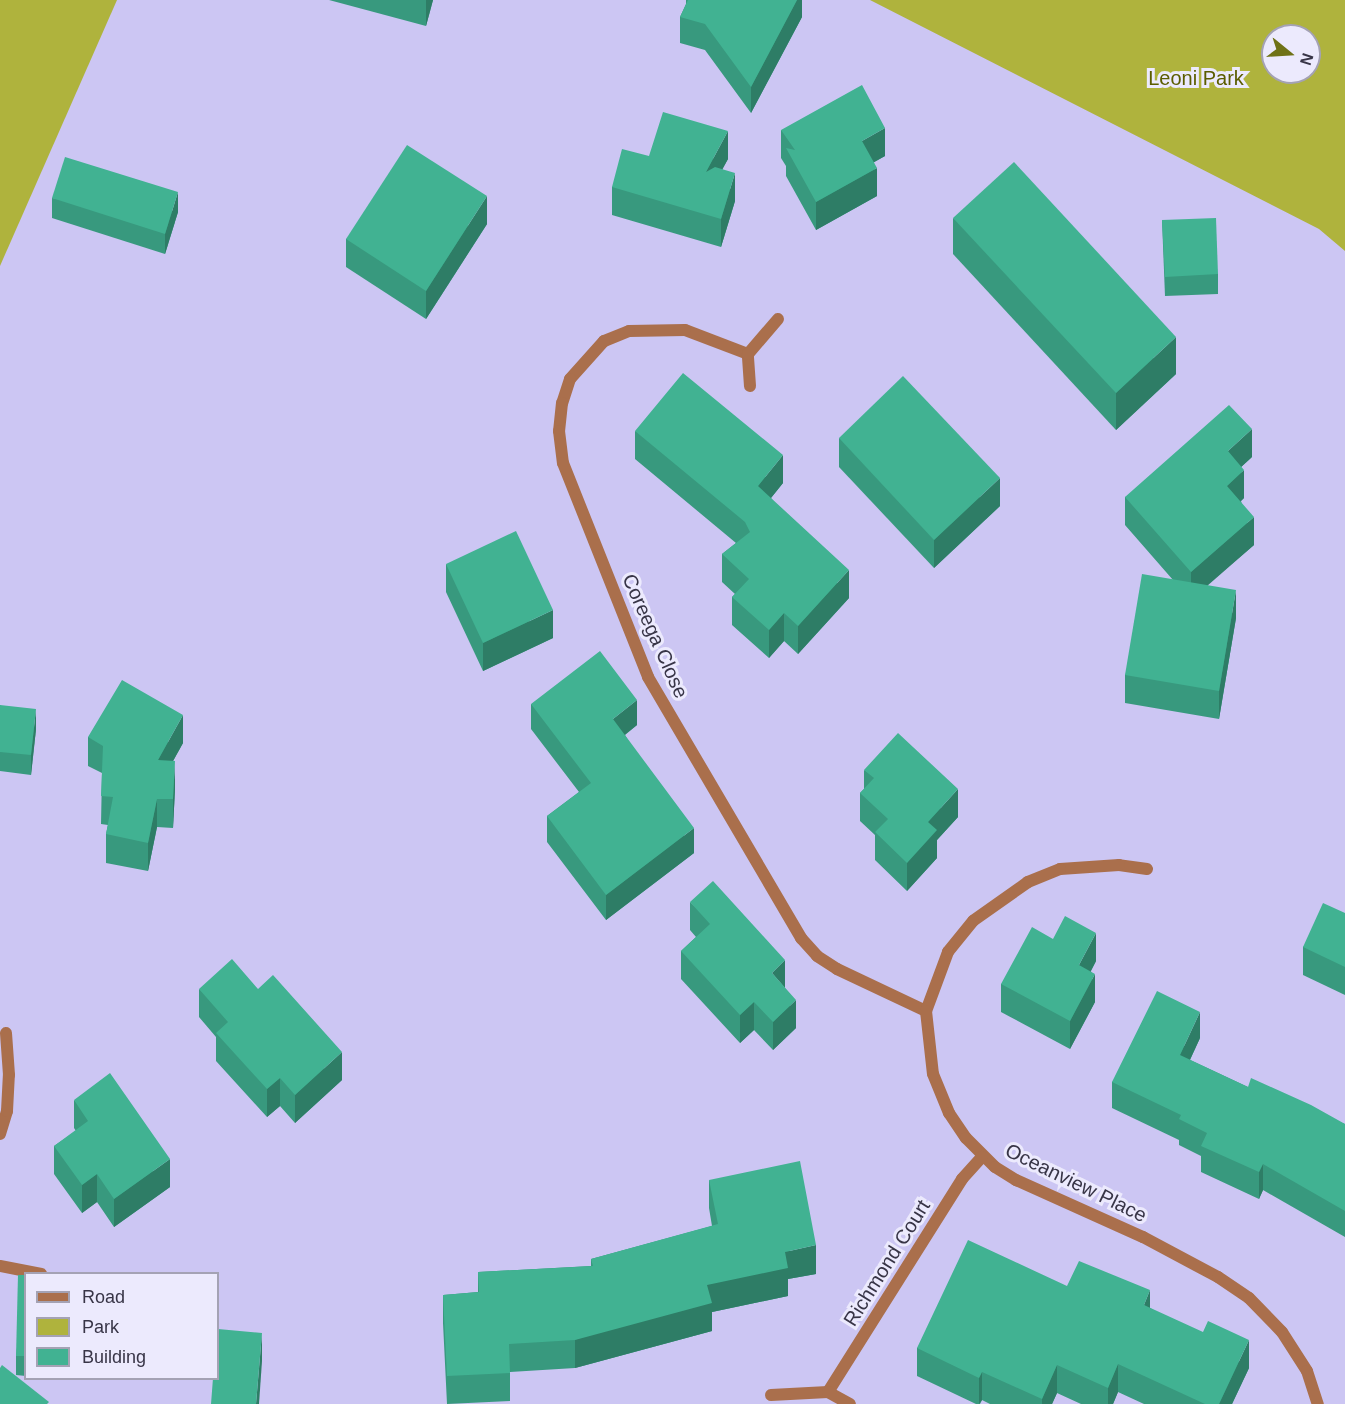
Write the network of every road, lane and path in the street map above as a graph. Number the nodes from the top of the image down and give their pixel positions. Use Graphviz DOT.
graph roads {
  1 [pos="778,320"];
  2 [pos="748,354"];
  3 [pos="750,387"];
  4 [pos="1148,868"];
  5 [pos="926,1011"];
  6 [pos="6,1033"];
  7 [pos="0,1134"];
  8 [pos="982,1157"];
  9 [pos="0,1266"];
  10 [pos="31,1272"];
  11 [pos="828,1392"];
  12 [pos="771,1395"];
  13 [pos="850,1404"];
  14 [pos="1318,1404"];
  1 -- 2 [label="street"];
  2 -- 3 [label="street"];
  2 -- 5 [label="street, Coreega Close"];
  4 -- 5 [label="street, Oceanview Place"];
  5 -- 8 [label="street, Oceanview Place"];
  6 -- 7 [label="street"];
  8 -- 11 [label="street, Richmond Court"];
  8 -- 14 [label="street, Oceanview Place"];
  9 -- 10 [label="street"];
  11 -- 12 [label="street"];
  11 -- 13 [label="street"];
}
